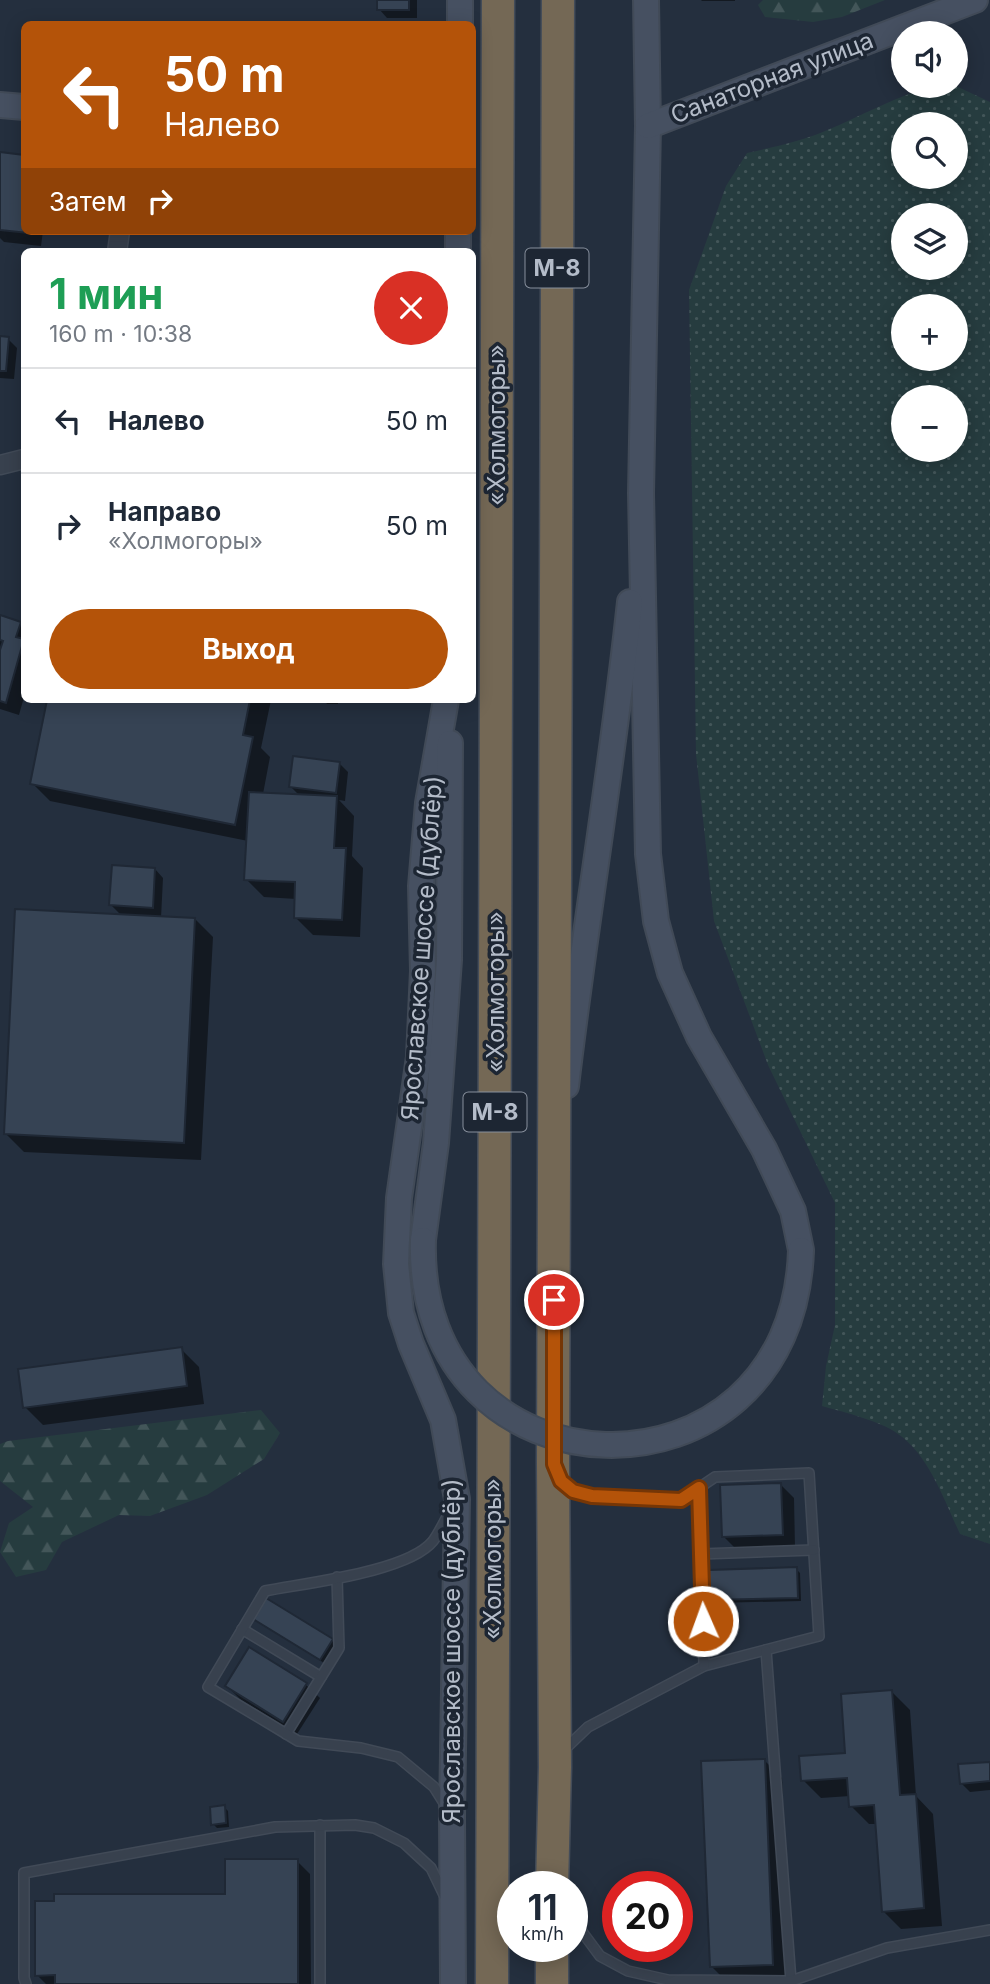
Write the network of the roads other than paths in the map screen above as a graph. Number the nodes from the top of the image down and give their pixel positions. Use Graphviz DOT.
graph roads {
  1 [pos="460,0"];
  2 [pos="498,0"];
  3 [pos="558,0"];
  4 [pos="646,0"];
  5 [pos="975,0"];
  6 [pos="460,21"];
  7 [pos="0,105"];
  8 [pos="21,107"];
  9 [pos="648,126"];
  10 [pos="21,460"];
  11 [pos="0,465"];
  12 [pos="641,493"];
  13 [pos="447,703"];
  14 [pos="448,703"];
  15 [pos="554,1191"];
  16 [pos="554,1464"];
  17 [pos="699,1488"];
  18 [pos="457,1499"];
  19 [pos="814,1550"];
  20 [pos="701,1554"];
  21 [pos="337,1577"];
  22 [pos="242,1629"];
  23 [pos="766,1650"];
  24 [pos="704,1666"];
  25 [pos="321,1676"];
  26 [pos="286,1734"];
  27 [pos="555,1768"];
  28 [pos="452,1815"];
  29 [pos="320,1825"];
  30 [pos="555,1871"];
  31 [pos="453,1913"];
  32 [pos="990,1930"];
  33 [pos="588,1940"];
  34 [pos="552,1962"];
  35 [pos="668,1980"];
  36 [pos="791,1981"];
  37 [pos="26,1984"];
  38 [pos="320,1984"];
  39 [pos="453,1984"];
  40 [pos="492,1984"];
  41 [pos="552,1984"];
  42 [pos="653,1984"];
  1 -- 6 [label="street"];
  2 -- 40 [label="highway, «Холмогоры» / М-8"];
  3 -- 15 [label="highway, М-8"];
  4 -- 9 [label="street"];
  5 -- 9 [label="street, Санаторная улица"];
  7 -- 8 [label="street"];
  9 -- 12 [label="street"];
  10 -- 11 [label="street"];
  12 -- 14 [label="street, bridge"];
  12 -- 15 [label="street"];
  13 -- 18 [label="street, Ярославское шоссе (дублёр)"];
  15 -- 16 [label="highway, М-8"];
  16 -- 17 [label="lane"];
  16 -- 27 [label="highway, М-8"];
  17 -- 19 [label="lane"];
  17 -- 20 [label="lane"];
  18 -- 21 [label="lane"];
  18 -- 28 [label="street, Ярославское шоссе (дублёр)"];
  19 -- 20 [label="lane"];
  19 -- 23 [label="lane"];
  20 -- 24 [label="lane"];
  21 -- 22 [label="lane"];
  21 -- 25 [label="lane"];
  22 -- 25 [label="lane"];
  22 -- 26 [label="lane"];
  23 -- 24 [label="lane"];
  23 -- 36 [label="lane"];
  24 -- 27 [label="lane"];
  25 -- 26 [label="lane"];
  26 -- 28 [label="lane"];
  27 -- 30 [label="highway, М-8"];
  28 -- 31 [label="street, Ярославское шоссе (дублёр)"];
  29 -- 31 [label="lane"];
  29 -- 37 [label="lane"];
  29 -- 38 [label="lane"];
  31 -- 39 [label="street, Ярославское шоссе (дублёр)"];
  32 -- 36 [label="lane"];
  33 -- 35 [label="lane"];
  34 -- 41 [label="highway"];
  35 -- 36 [label="lane"];
  35 -- 42 [label="lane"];
}
